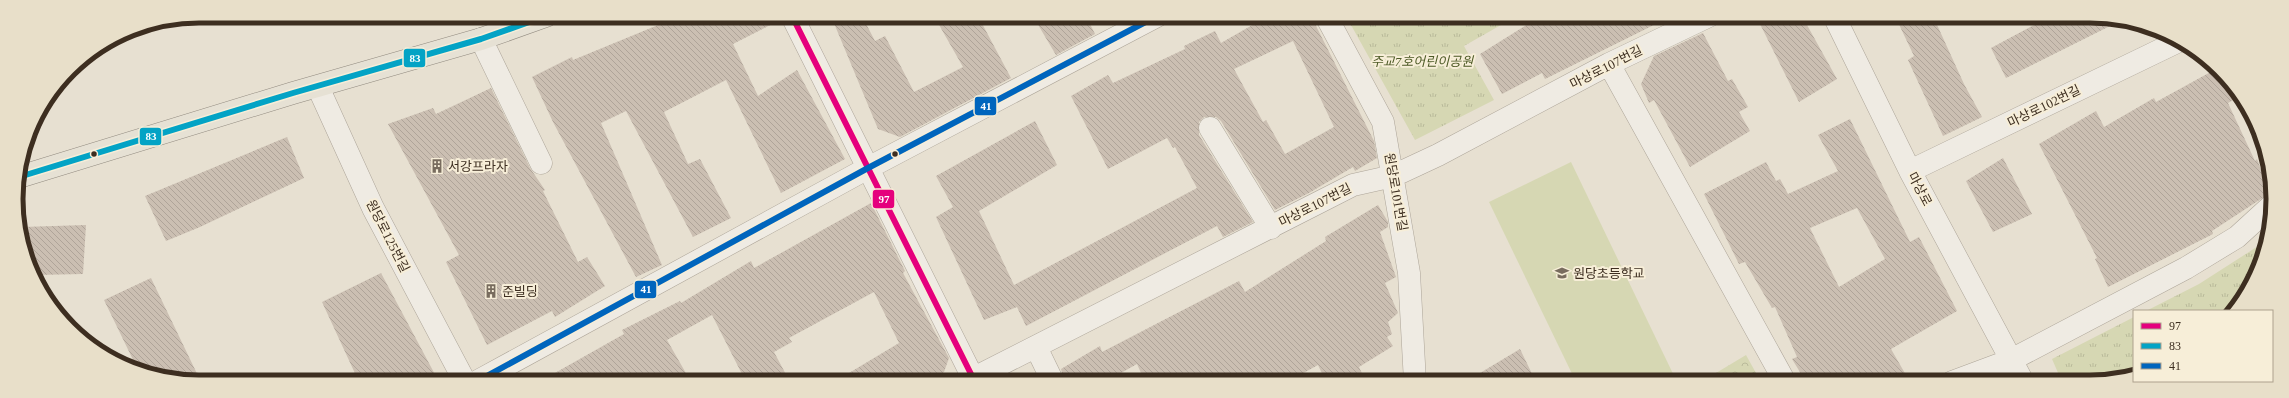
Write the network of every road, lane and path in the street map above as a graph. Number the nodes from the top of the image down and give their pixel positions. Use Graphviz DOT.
graph roads {
  1 [pos="526,23"];
  2 [pos="796,23"];
  3 [pos="1144,23"];
  4 [pos="1330,23"];
  5 [pos="1694,23"];
  6 [pos="1837,23"];
  7 [pos="481,39"];
  8 [pos="2173,44"];
  9 [pos="1609,64"];
  10 [pos="318,86"];
  11 [pos="1210,128"];
  12 [pos="541,163"];
  13 [pos="868,168"];
  14 [pos="1910,171"];
  15 [pos="25,175"];
  16 [pos="1393,176"];
  17 [pos="2266,210"];
  18 [pos="1271,228"];
  19 [pos="1036,347"];
  20 [pos="2011,360"];
  21 [pos="461,375"];
  22 [pos="489,375"];
  23 [pos="969,375"];
  24 [pos="981,375"];
  25 [pos="1050,375"];
  26 [pos="1416,375"];
  27 [pos="1781,375"];
  28 [pos="1971,375"];
  29 [pos="2019,375"];
  1 -- 7 [label="main road"];
  2 -- 13 [label="street"];
  3 -- 13 [label="street"];
  4 -- 16 [label="street, 원당로101번길"];
  5 -- 9 [label="street, 마상로107번길"];
  6 -- 14 [label="street, 마상로"];
  7 -- 10 [label="main road"];
  7 -- 12 [label="street"];
  8 -- 14 [label="street, 마상로102번길"];
  9 -- 16 [label="street, 마상로107번길"];
  9 -- 27 [label="street"];
  10 -- 15 [label="main road"];
  10 -- 21 [label="street, 원당로125번길"];
  11 -- 18 [label="street"];
  13 -- 22 [label="street"];
  13 -- 23 [label="street"];
  14 -- 20 [label="street, 마상로"];
  16 -- 18 [label="street, 마상로107번길"];
  16 -- 26 [label="street, 원당로101번길"];
  17 -- 20 [label="street"];
  18 -- 19 [label="street, 마상로107번길"];
  19 -- 24 [label="street, 마상로107번길"];
  19 -- 25 [label="street"];
  20 -- 28 [label="street"];
  20 -- 29 [label="street, 마상로"];
}
